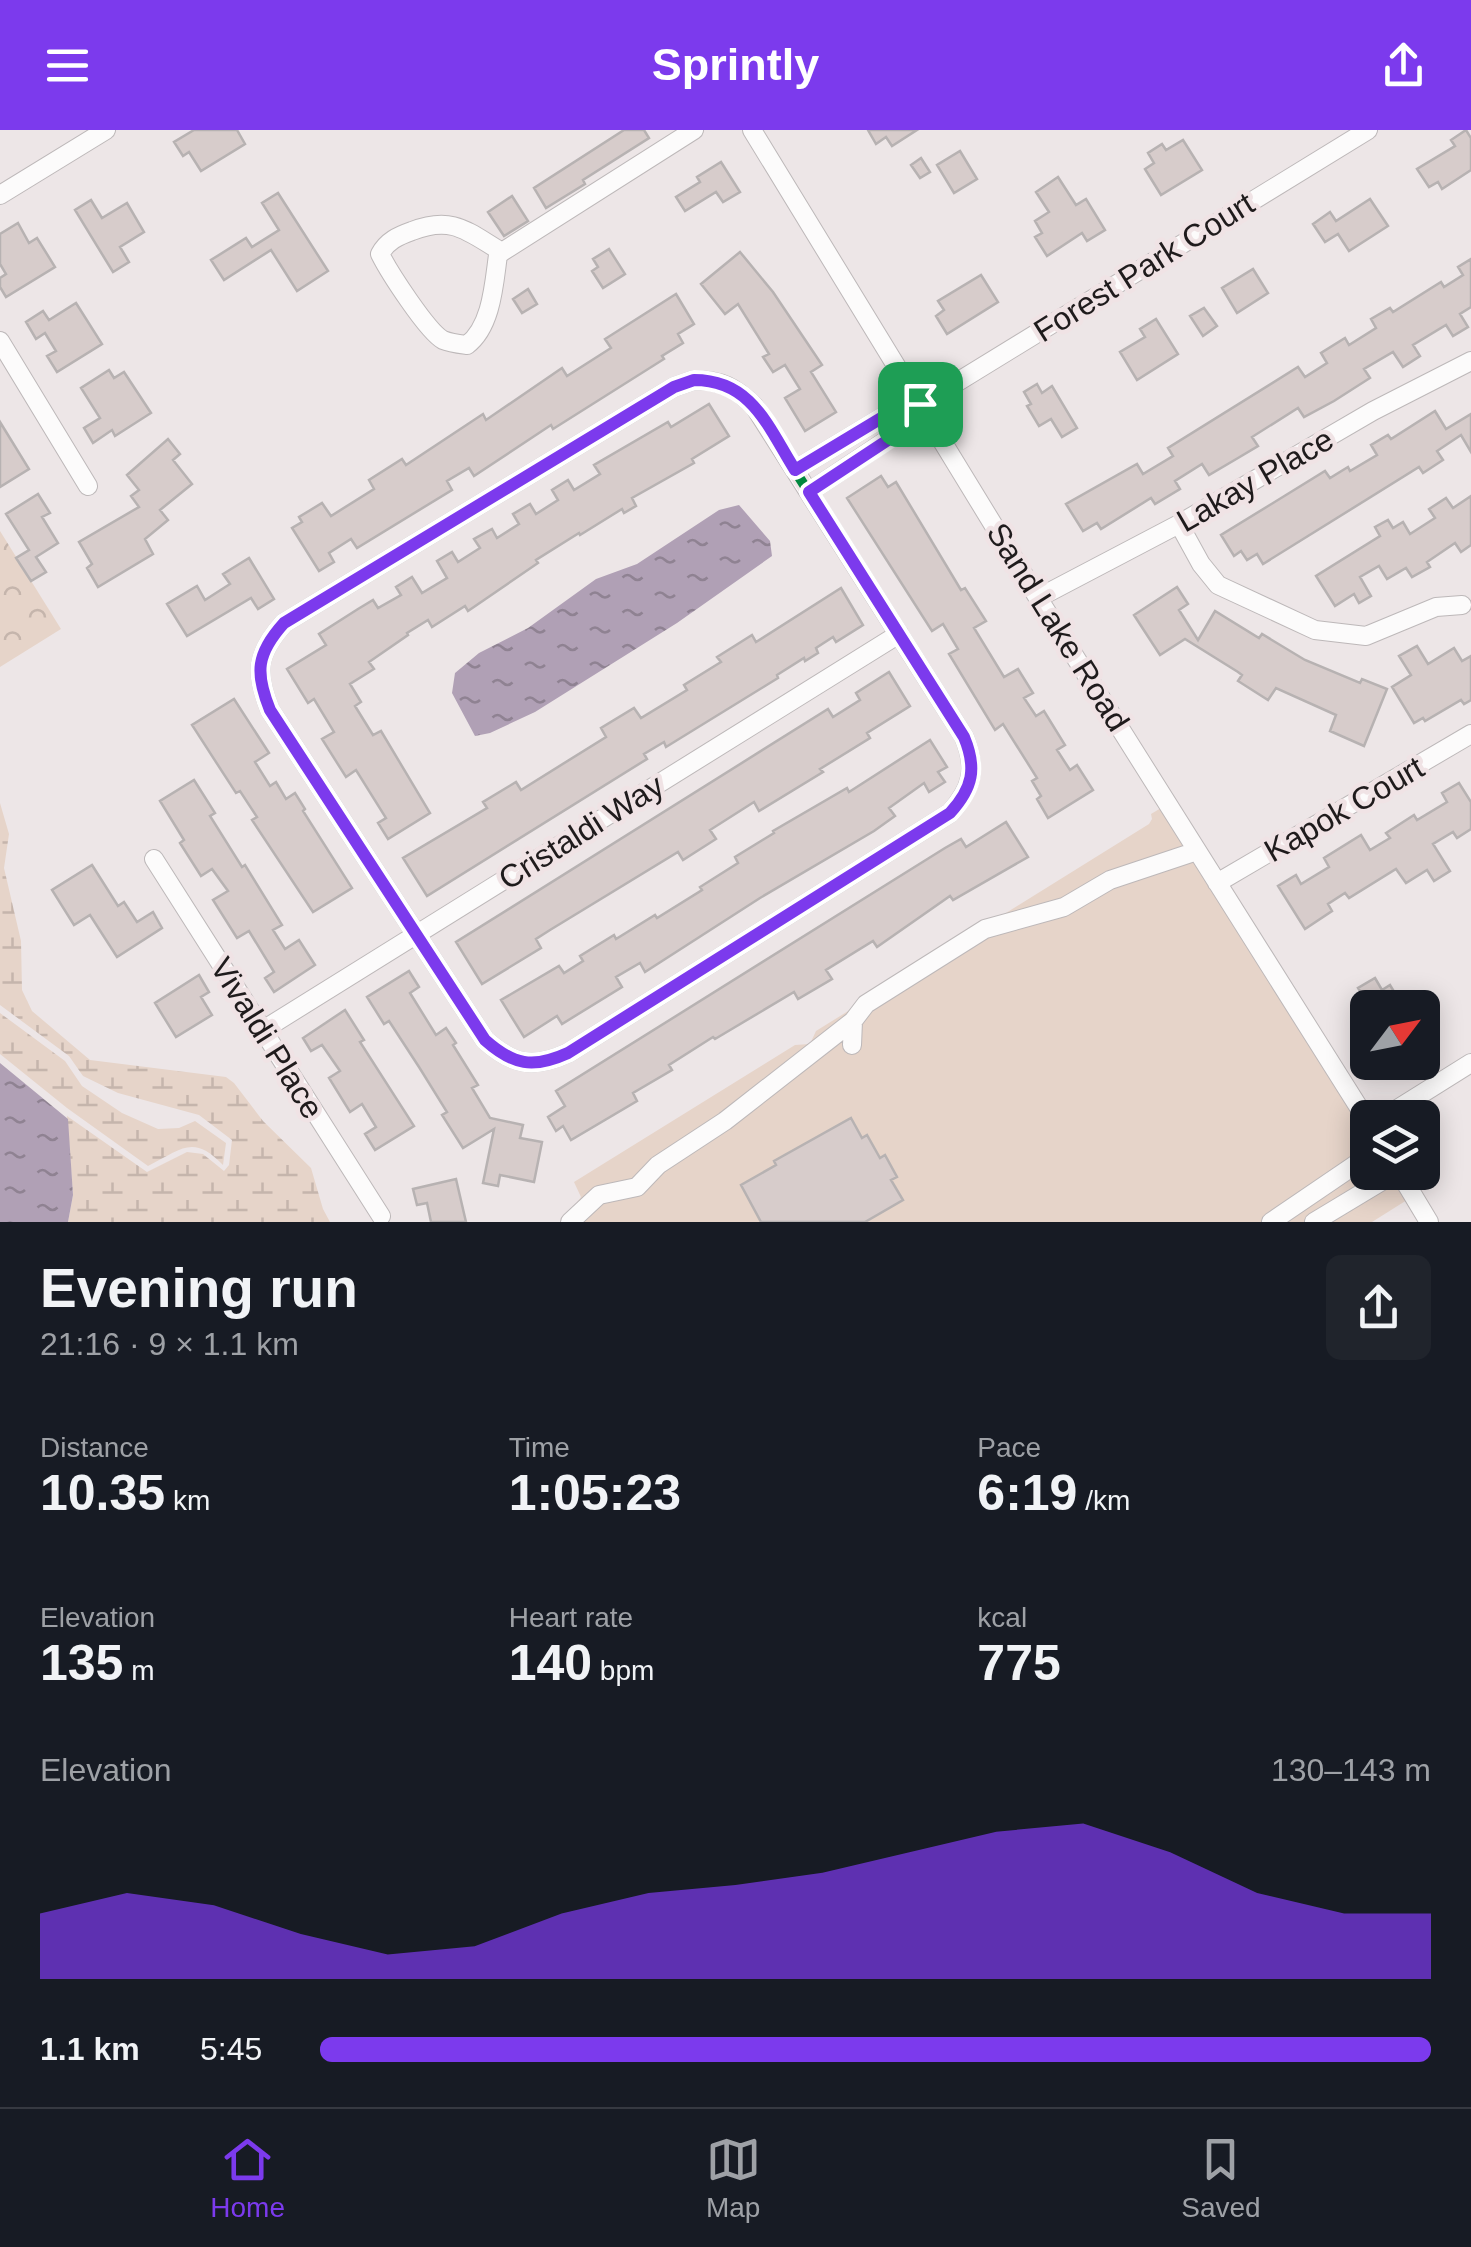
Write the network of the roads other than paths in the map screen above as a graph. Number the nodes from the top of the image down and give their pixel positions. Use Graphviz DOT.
graph roads {
  1 [pos="106,130"];
  2 [pos="694,130"];
  3 [pos="752,130"];
  4 [pos="1368,130"];
  5 [pos="0,195"];
  6 [pos="502,252"];
  7 [pos="0,341"];
  8 [pos="1471,361"];
  9 [pos="920,404"];
  10 [pos="845,440"];
  11 [pos="858,460"];
  12 [pos="795,470"];
  13 [pos="88,486"];
  14 [pos="809,492"];
  15 [pos="1179,524"];
  16 [pos="1038,598"];
  17 [pos="1462,604"];
  18 [pos="899,634"];
  19 [pos="1471,734"];
  20 [pos="1197,851"];
  21 [pos="154,859"];
  22 [pos="1217,883"];
  23 [pos="416,935"];
  24 [pos="853,1021"];
  25 [pos="263,1030"];
  26 [pos="852,1045"];
  27 [pos="1471,1063"];
  28 [pos="1354,1100"];
  29 [pos="1412,1100"];
  30 [pos="1350,1168"];
  31 [pos="1368,1190"];
  32 [pos="1410,1190"];
  33 [pos="381,1216"];
  34 [pos="570,1222"];
  35 [pos="1270,1222"];
  36 [pos="1314,1222"];
  37 [pos="1430,1222"];
  1 -- 5 [label="street"];
  2 -- 6 [label="street"];
  3 -- 9 [label="street, Sand Lake Road"];
  4 -- 9 [label="street, Forest Park Court"];
  6 -- 6 [label="street"];
  7 -- 13 [label="street"];
  8 -- 15 [label="street, Lakay Place"];
  9 -- 10 [label="street"];
  9 -- 11 [label="street"];
  9 -- 16 [label="street, Sand Lake Road"];
  10 -- 11 [label="street"];
  10 -- 12 [label="street"];
  11 -- 14 [label="street"];
  12 -- 14 [label="street"];
  12 -- 23 [label="street"];
  14 -- 18 [label="street"];
  15 -- 16 [label="street, Lakay Place"];
  15 -- 17 [label="street"];
  16 -- 20 [label="street, Sand Lake Road"];
  18 -- 23 [label="street, Cristaldi Way"];
  18 -- 23 [label="street"];
  19 -- 22 [label="street, Kapok Court"];
  20 -- 22 [label="street, Sand Lake Road"];
  20 -- 24 [label="street"];
  21 -- 25 [label="street, Vivaldi Place"];
  22 -- 28 [label="street, Sand Lake Road"];
  23 -- 25 [label="street, Cristaldi Way"];
  24 -- 26 [label="street"];
  24 -- 34 [label="street"];
  25 -- 33 [label="street, Vivaldi Place"];
  27 -- 29 [label="street"];
  30 -- 35 [label="street"];
  31 -- 36 [label="street"];
  32 -- 37 [label="street"];
}
